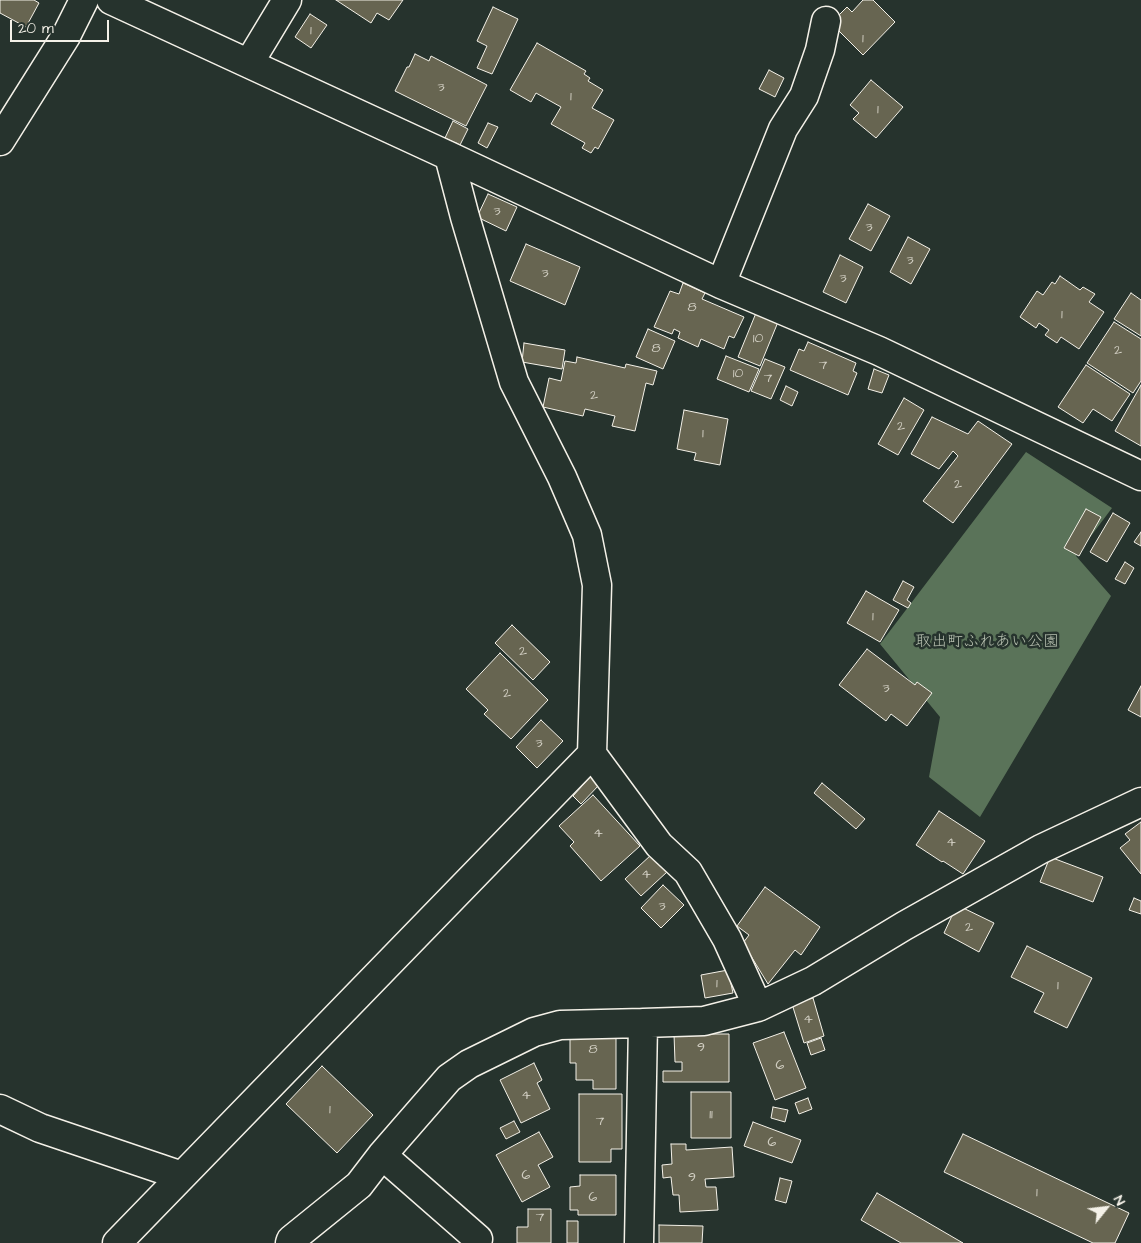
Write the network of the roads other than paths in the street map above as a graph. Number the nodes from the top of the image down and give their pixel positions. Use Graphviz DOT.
graph roads {
  1 [pos="84,0"];
  2 [pos="111,0"];
  3 [pos="287,0"];
  4 [pos="826,21"];
  5 [pos="249,63"];
  6 [pos="0,141"];
  7 [pos="449,156"];
  8 [pos="721,284"];
  9 [pos="1141,476"];
  10 [pos="592,754"];
  11 [pos="1141,802"];
  12 [pos="758,1007"];
  13 [pos="643,1023"];
  14 [pos="0,1109"];
  15 [pos="382,1155"];
  16 [pos="182,1176"];
  17 [pos="118,1243"];
  18 [pos="290,1243"];
  19 [pos="476,1243"];
  20 [pos="639,1243"];
  1 -- 6 [label="street"];
  2 -- 5 [label="street"];
  3 -- 5 [label="street"];
  4 -- 8 [label="street"];
  5 -- 7 [label="street"];
  7 -- 8 [label="street"];
  7 -- 10 [label="street"];
  8 -- 9 [label="street"];
  10 -- 12 [label="street"];
  10 -- 16 [label="street"];
  11 -- 12 [label="street"];
  12 -- 13 [label="street"];
  13 -- 15 [label="street"];
  13 -- 20 [label="street"];
  14 -- 16 [label="street"];
  15 -- 18 [label="street"];
  15 -- 19 [label="street"];
  16 -- 17 [label="street"];
}
